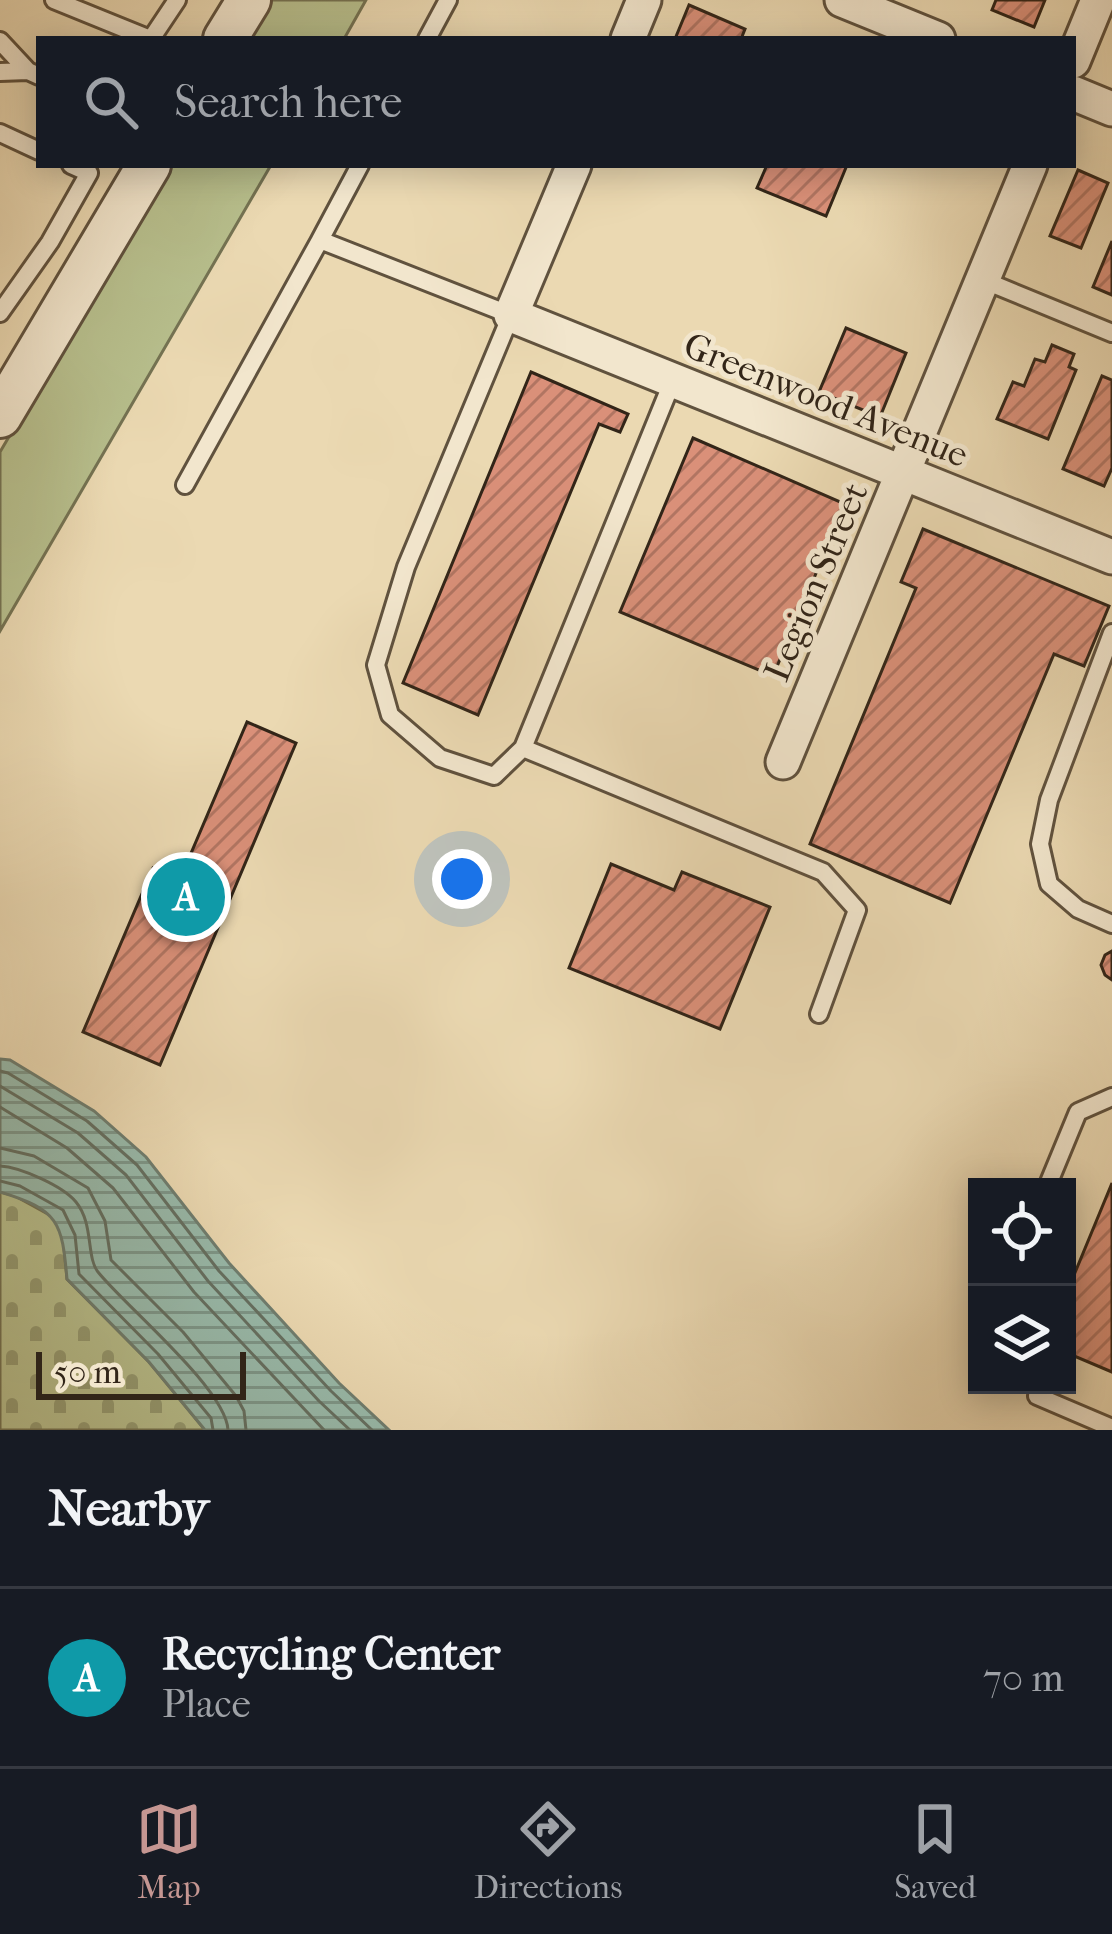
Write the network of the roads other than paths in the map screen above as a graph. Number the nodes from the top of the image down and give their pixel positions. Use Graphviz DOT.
graph roads {
  1 [pos="54,0"];
  2 [pos="176,0"];
  3 [pos="248,0"];
  4 [pos="448,0"];
  5 [pos="644,0"];
  6 [pos="842,0"];
  7 [pos="1098,0"];
  8 [pos="143,36"];
  9 [pos="152,36"];
  10 [pos="227,36"];
  11 [pos="430,36"];
  12 [pos="629,36"];
  13 [pos="931,36"];
  14 [pos="0,41"];
  15 [pos="1076,54"];
  16 [pos="0,72"];
  17 [pos="33,74"];
  18 [pos="1076,95"];
  19 [pos="1112,109"];
  20 [pos="0,134"];
  21 [pos="36,150"];
  22 [pos="78,168"];
  23 [pos="147,168"];
  24 [pos="358,168"];
  25 [pos="573,168"];
  26 [pos="1029,168"];
  27 [pos="320,240"];
  28 [pos="983,280"];
  29 [pos="0,313"];
  30 [pos="511,315"];
  31 [pos="1112,333"];
  32 [pos="673,380"];
  33 [pos="0,416"];
  34 [pos="904,473"];
  35 [pos="185,485"];
  36 [pos="1112,557"];
  37 [pos="1112,633"];
  38 [pos="524,748"];
  39 [pos="783,762"];
  40 [pos="1112,924"];
  41 [pos="819,1014"];
  42 [pos="1112,1097"];
  43 [pos="1051,1178"];
  44 [pos="1036,1396"];
  45 [pos="1112,1428"];
  1 -- 8 [label="lane"];
  2 -- 9 [label="lane"];
  3 -- 10 [label="street"];
  4 -- 11 [label="lane"];
  5 -- 12 [label="street"];
  6 -- 13 [label="street"];
  7 -- 15 [label="street"];
  14 -- 17 [label="lane"];
  16 -- 17 [label="lane"];
  18 -- 19 [label="street"];
  20 -- 21 [label="lane"];
  22 -- 29 [label="lane"];
  23 -- 33 [label="street"];
  24 -- 27 [label="lane"];
  25 -- 30 [label="street"];
  26 -- 28 [label="street, Legion Street"];
  27 -- 30 [label="lane"];
  27 -- 35 [label="lane"];
  28 -- 31 [label="lane"];
  28 -- 34 [label="street, Legion Street"];
  30 -- 32 [label="street, Greenwood Avenue"];
  30 -- 38 [label="lane"];
  32 -- 34 [label="street, Greenwood Avenue"];
  32 -- 38 [label="lane"];
  34 -- 36 [label="street, Greenwood Avenue"];
  34 -- 39 [label="street, Legion Street"];
  37 -- 40 [label="lane"];
  38 -- 41 [label="lane"];
  42 -- 43 [label="lane"];
  44 -- 45 [label="lane"];
}
